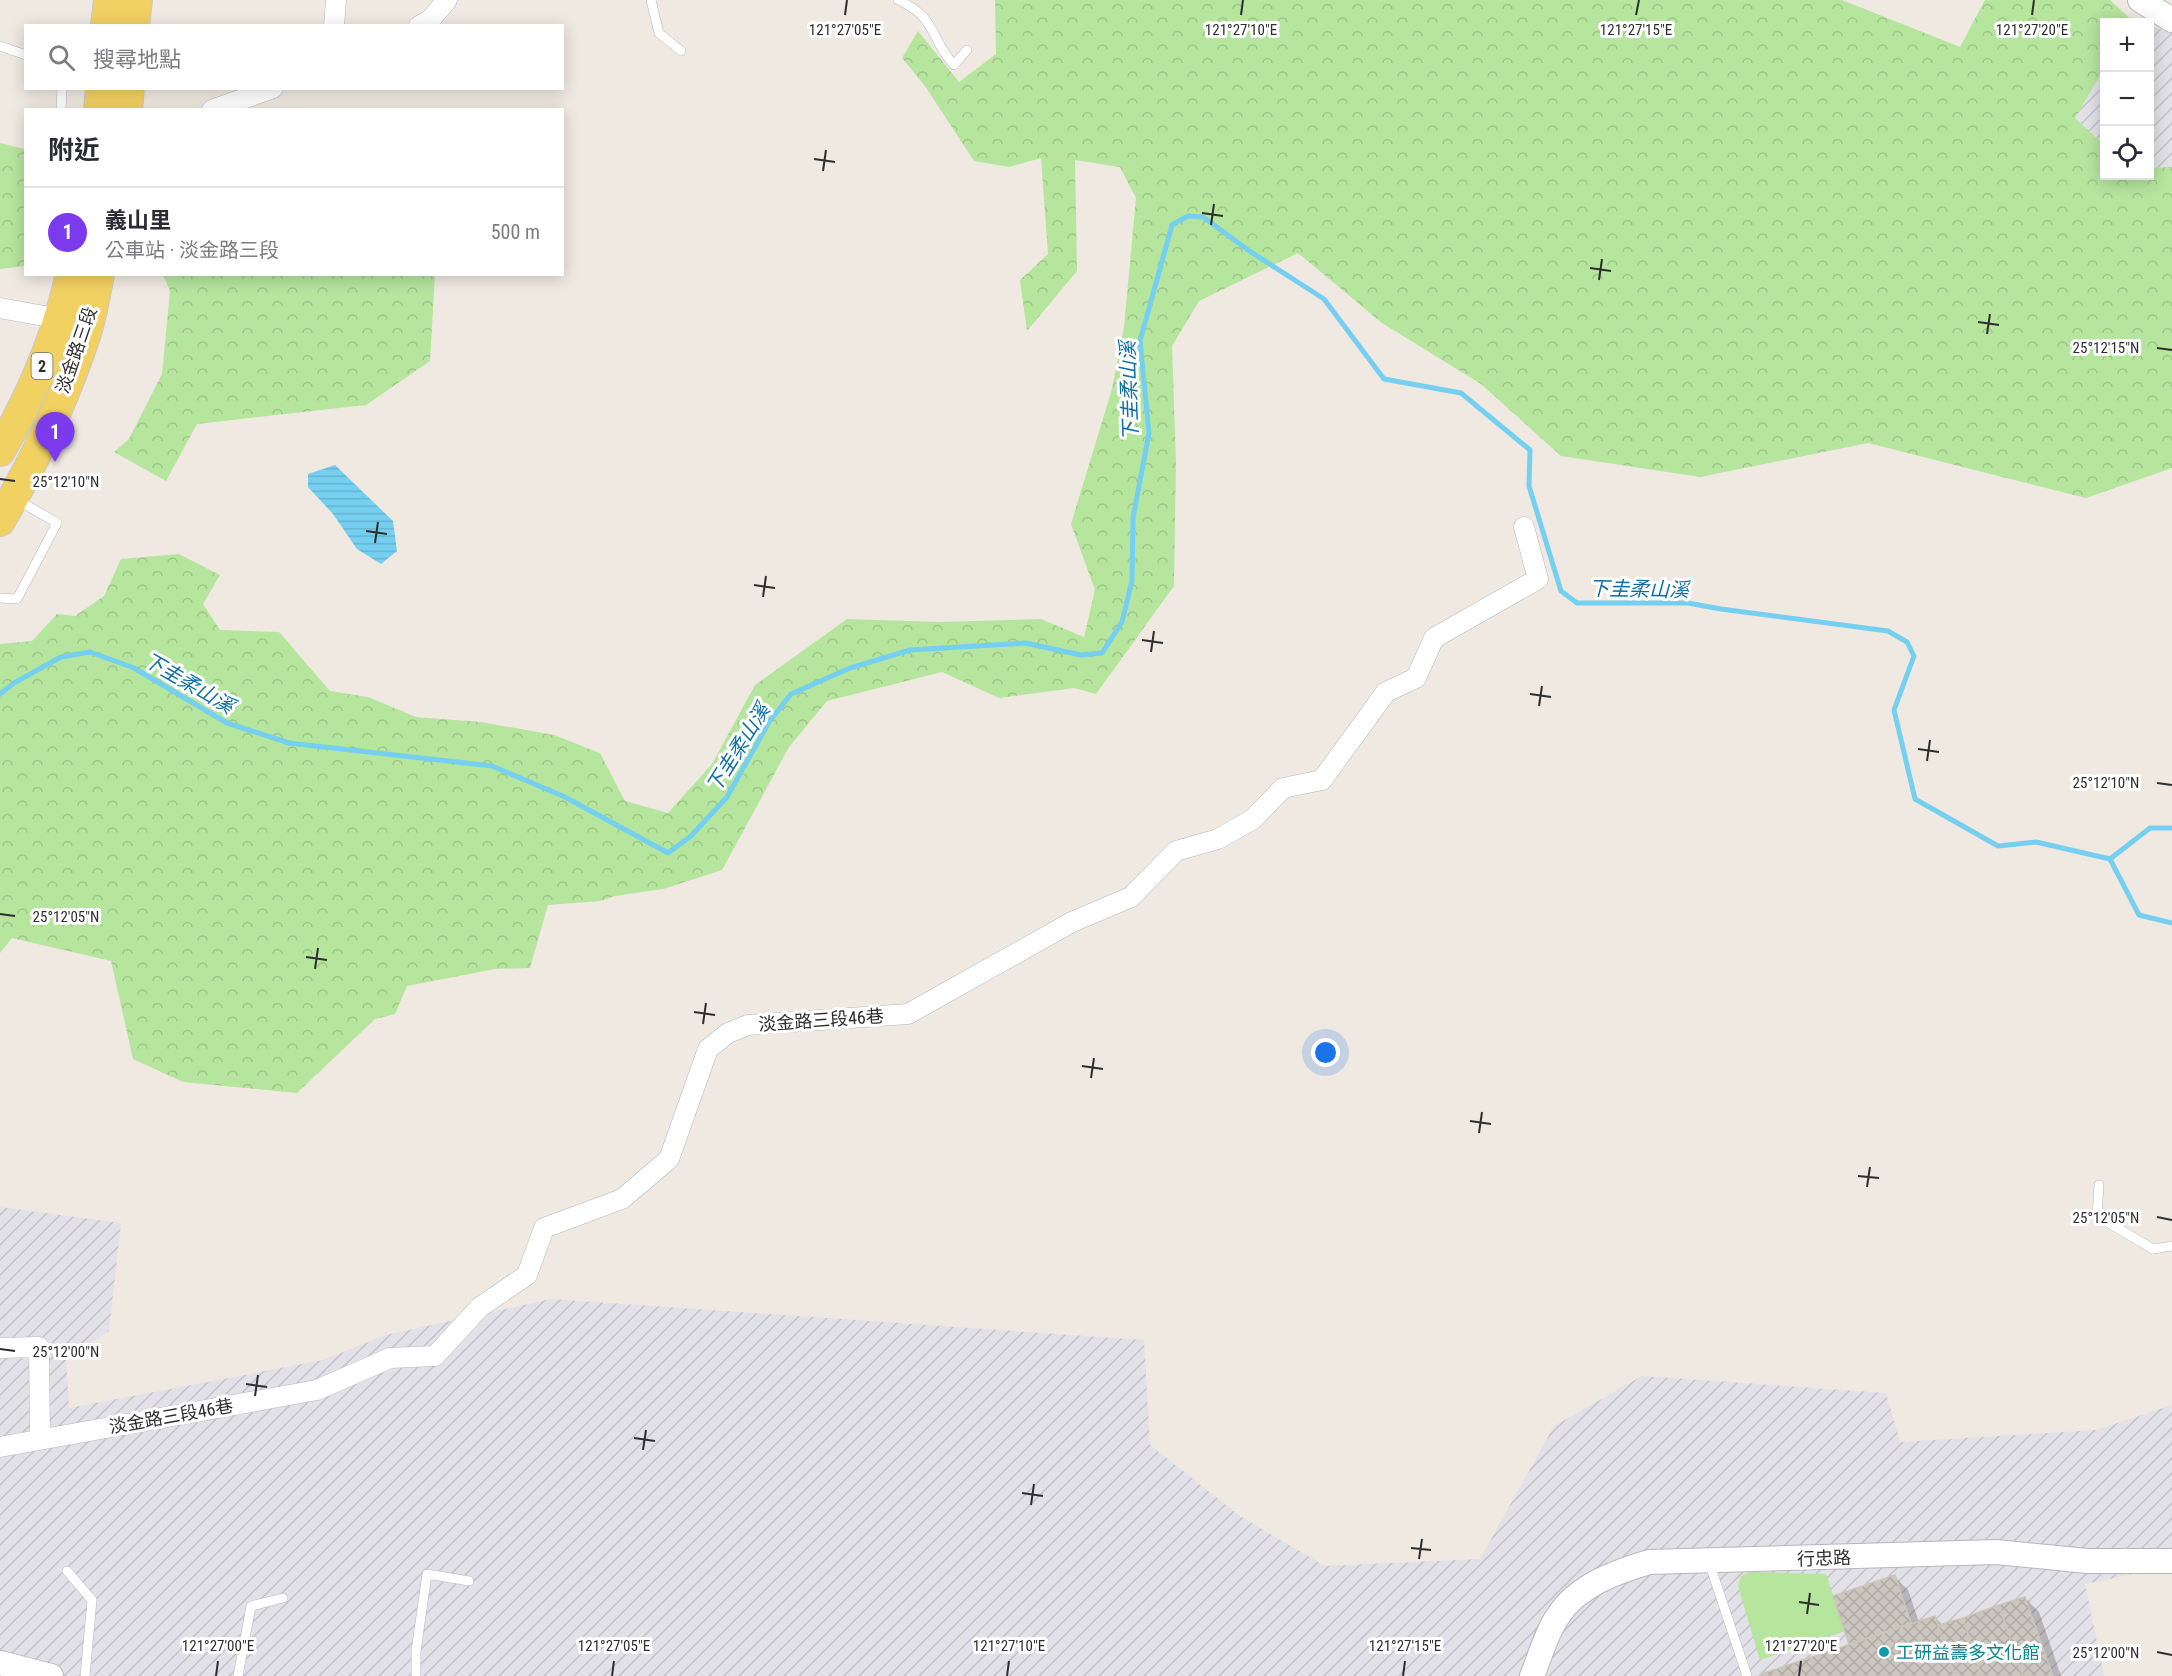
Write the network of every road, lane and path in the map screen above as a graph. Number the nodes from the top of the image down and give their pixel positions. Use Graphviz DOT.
graph roads {
  1 [pos="109,0"];
  2 [pos="137,0"];
  3 [pos="336,0"];
  4 [pos="447,0"];
  5 [pos="651,0"];
  6 [pos="898,0"];
  7 [pos="2139,0"];
  8 [pos="2172,20"];
  9 [pos="106,24"];
  10 [pos="134,24"];
  11 [pos="334,24"];
  12 [pos="423,24"];
  13 [pos="0,46"];
  14 [pos="967,50"];
  15 [pos="681,51"];
  16 [pos="24,54"];
  17 [pos="62,90"];
  18 [pos="100,90"];
  19 [pos="129,90"];
  20 [pos="267,90"];
  21 [pos="61,108"];
  22 [pos="99,108"];
  23 [pos="127,108"];
  24 [pos="218,108"];
  25 [pos="71,276"];
  26 [pos="99,276"];
  27 [pos="0,308"];
  28 [pos="61,319"];
  29 [pos="0,451"];
  30 [pos="4,504"];
  31 [pos="1524,527"];
  32 [pos="0,598"];
  33 [pos="2099,1185"];
  34 [pos="2172,1246"];
  35 [pos="0,1348"];
  36 [pos="40,1439"];
  37 [pos="0,1447"];
  38 [pos="2172,1561"];
  39 [pos="1710,1562"];
  40 [pos="67,1571"];
  41 [pos="469,1581"];
  42 [pos="283,1598"];
  43 [pos="0,1663"];
  44 [pos="51,1676"];
  45 [pos="85,1676"];
  46 [pos="238,1676"];
  47 [pos="416,1676"];
  48 [pos="1532,1676"];
  49 [pos="1747,1676"];
  1 -- 9 [label="main road"];
  2 -- 10 [label="main road"];
  3 -- 11 [label="street"];
  4 -- 12 [label="street"];
  5 -- 15 [label="lane"];
  6 -- 14 [label="lane"];
  7 -- 8 [label="street"];
  13 -- 16 [label="lane"];
  17 -- 21 [label="lane"];
  18 -- 22 [label="main road"];
  19 -- 23 [label="main road"];
  20 -- 24 [label="street"];
  25 -- 28 [label="main road, 淡金路三段 / 2"];
  26 -- 30 [label="main road, 淡金路三段 / 2"];
  27 -- 28 [label="street"];
  28 -- 29 [label="main road, 淡金路三段 / 2"];
  30 -- 32 [label="lane"];
  31 -- 36 [label="street, 淡金路三段46巷"];
  33 -- 34 [label="lane"];
  35 -- 36 [label="street"];
  36 -- 37 [label="street, 淡金路三段46巷"];
  38 -- 39 [label="street, 行忠路"];
  39 -- 48 [label="street, 行忠路"];
  39 -- 49 [label="lane"];
  40 -- 45 [label="lane"];
  41 -- 47 [label="lane"];
  42 -- 46 [label="lane"];
  43 -- 44 [label="street"];
}
